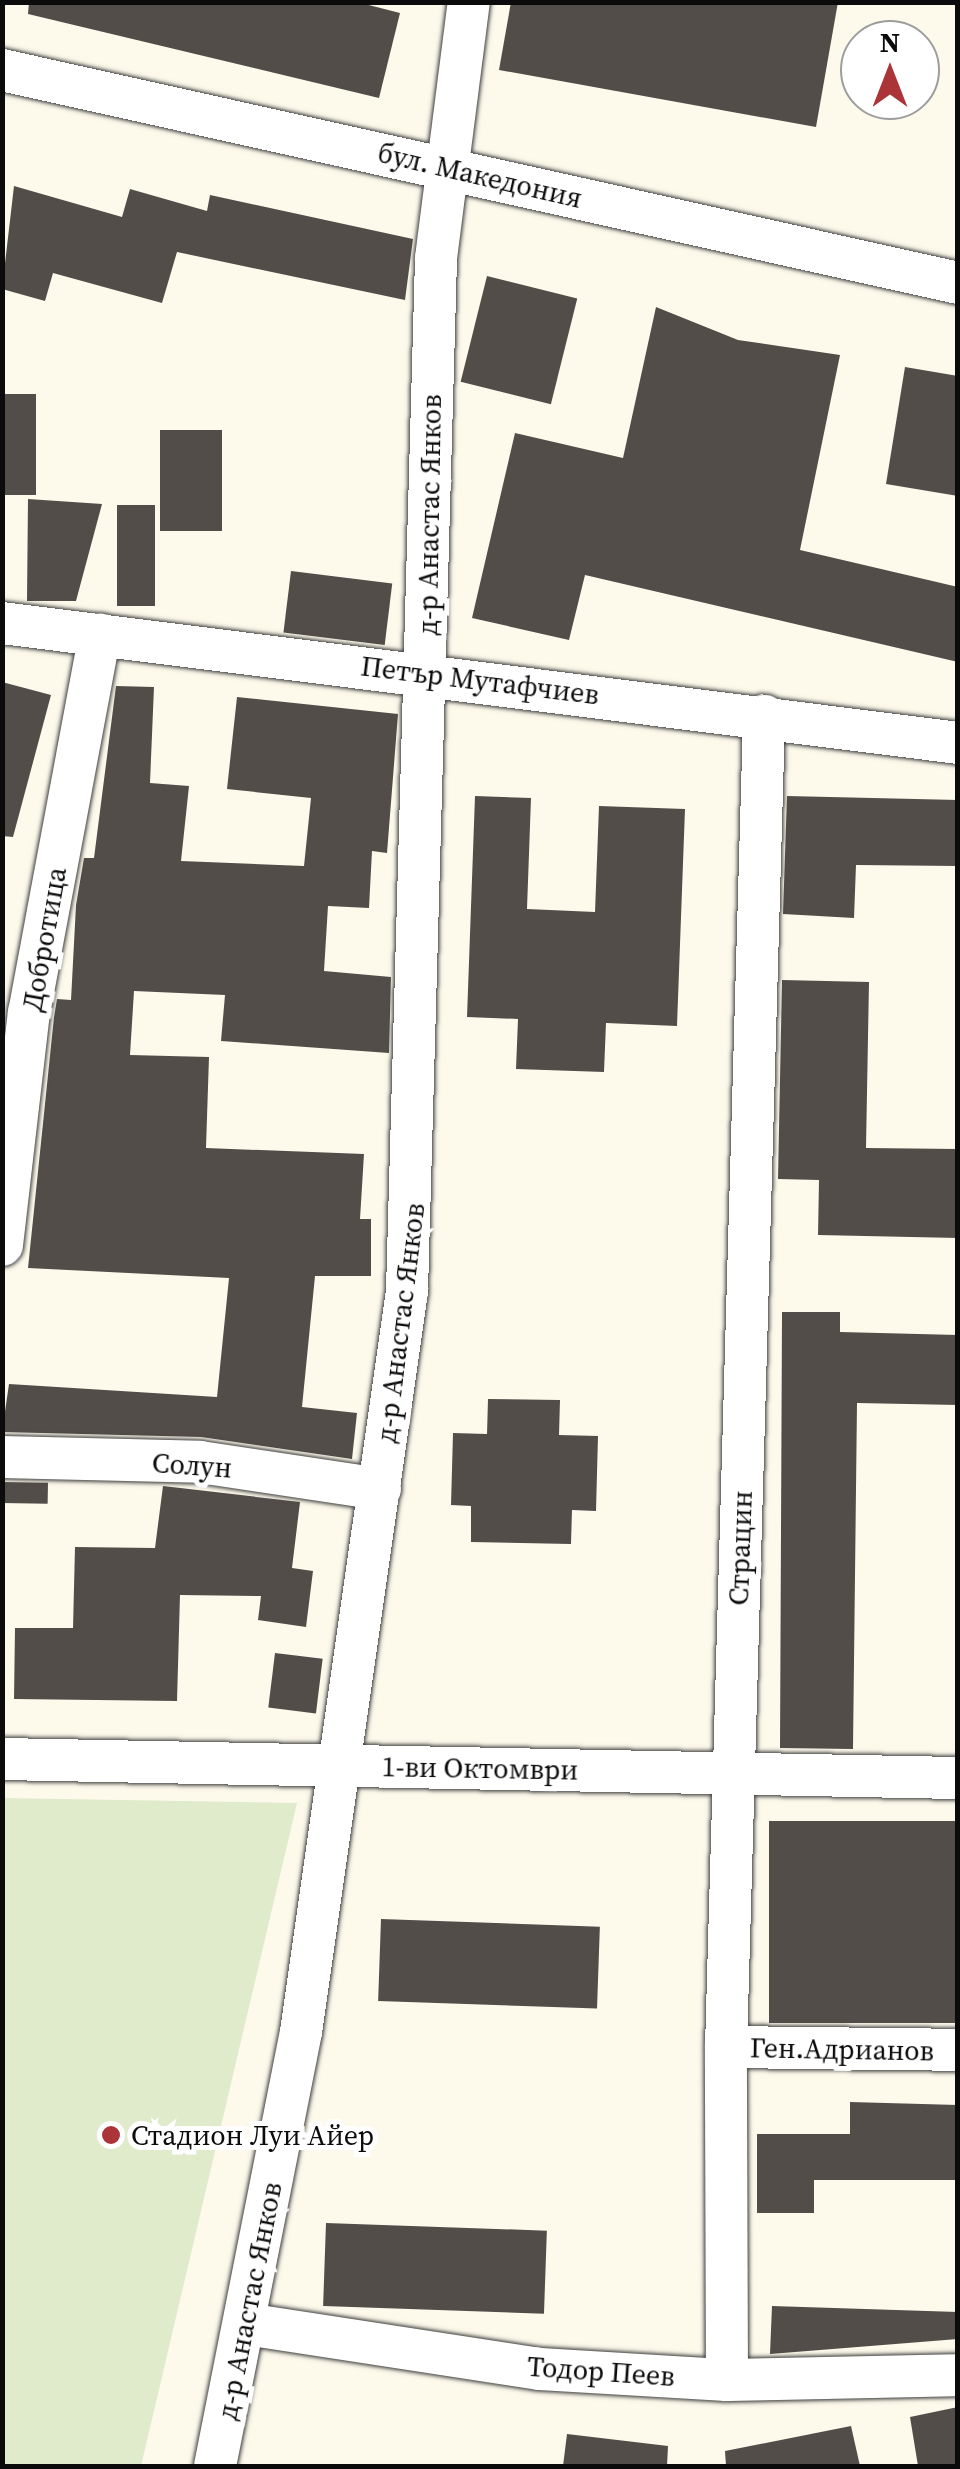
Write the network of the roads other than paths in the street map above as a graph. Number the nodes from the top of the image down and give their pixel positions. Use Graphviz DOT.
graph roads {
  1 [pos="469,2"];
  2 [pos="2,70"];
  3 [pos="446,166"];
  4 [pos="958,283"];
  5 [pos="2,624"];
  6 [pos="100,635"];
  7 [pos="426,672"];
  8 [pos="764,716"];
  9 [pos="958,742"];
  10 [pos="2,1245"];
  11 [pos="2,1457"];
  12 [pos="380,1489"];
  13 [pos="2,1759"];
  14 [pos="344,1766"];
  15 [pos="733,1773"];
  16 [pos="958,1778"];
  17 [pos="726,2048"];
  18 [pos="958,2050"];
  19 [pos="246,2324"];
  20 [pos="958,2375"];
  21 [pos="727,2380"];
  22 [pos="215,2466"];
  1 -- 3 [label="street, д-р Анастас Янков"];
  2 -- 3 [label="street, бул. Македония"];
  3 -- 4 [label="street, бул. Македония"];
  3 -- 7 [label="street, д-р Анастас Янков"];
  5 -- 6 [label="street, Петър Мутафчиев"];
  6 -- 7 [label="street, Петър Мутафчиев"];
  6 -- 10 [label="street, Добротица"];
  7 -- 8 [label="street, Петър Мутафчиев"];
  7 -- 12 [label="street, д-р Анастас Янков"];
  8 -- 9 [label="street, Петър Мутафчиев"];
  8 -- 15 [label="street, Страцин"];
  11 -- 12 [label="street, Солун"];
  12 -- 14 [label="street, д-р Анастас Янков"];
  13 -- 14 [label="street, 1-ви Октомври"];
  14 -- 15 [label="street, 1-ви Октомври"];
  14 -- 19 [label="street, д-р Анастас Янков"];
  15 -- 16 [label="street, 1-ви Октомври"];
  15 -- 17 [label="street, Страцин"];
  17 -- 18 [label="street, Ген.Адрианов"];
  17 -- 21 [label="street, Страцин"];
  19 -- 21 [label="street, Тодор Пеев"];
  19 -- 22 [label="street, д-р Анастас Янков"];
  20 -- 21 [label="street, Тодор Пеев"];
}
